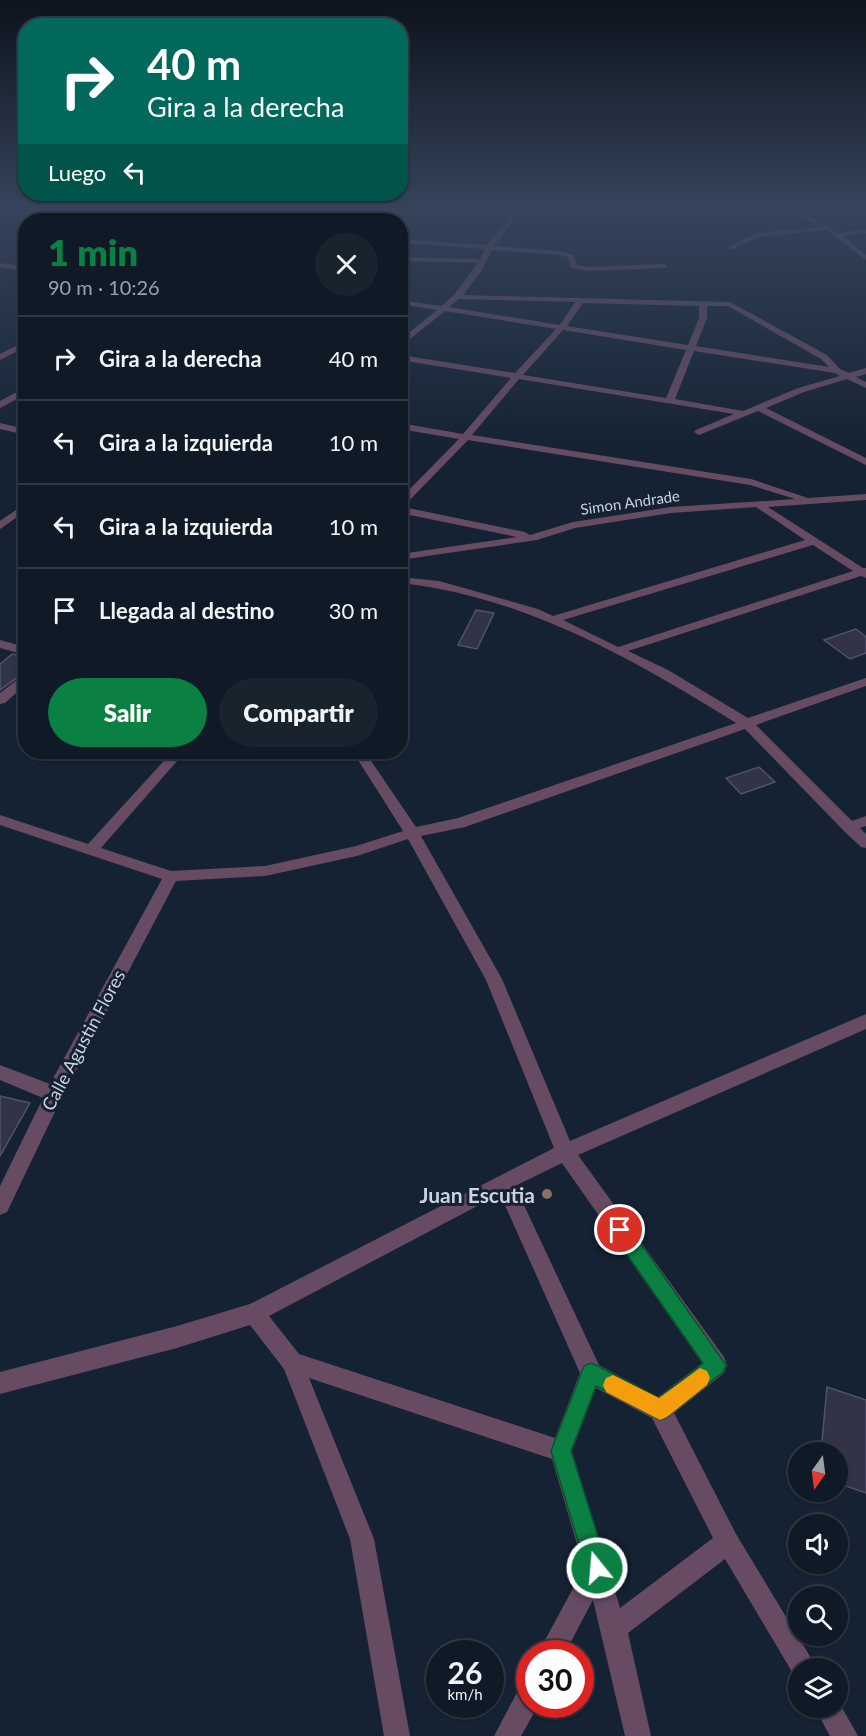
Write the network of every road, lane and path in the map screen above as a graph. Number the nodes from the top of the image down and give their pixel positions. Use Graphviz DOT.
graph roads {
  1 [pos="463,288"];
  2 [pos="457,297"];
  3 [pos="580,301"];
  4 [pos="703,302"];
  5 [pos="408,303"];
  6 [pos="445,309"];
  7 [pos="562,327"];
  8 [pos="408,339"];
  9 [pos="690,346"];
  10 [pos="18,347"];
  11 [pos="11,351"];
  12 [pos="18,352"];
  13 [pos="0,357"];
  14 [pos="408,358"];
  15 [pos="837,371"];
  16 [pos="866,371"];
  17 [pos="852,376"];
  18 [pos="516,377"];
  19 [pos="866,385"];
  20 [pos="18,395"];
  21 [pos="669,402"];
  22 [pos="0,405"];
  23 [pos="758,407"];
  24 [pos="742,413"];
  25 [pos="0,426"];
  26 [pos="408,427"];
  27 [pos="18,430"];
  28 [pos="699,432"];
  29 [pos="465,438"];
  30 [pos="866,462"];
  31 [pos="408,497"];
  32 [pos="866,497"];
  33 [pos="812,501"];
  34 [pos="759,505"];
  35 [pos="18,511"];
  36 [pos="408,512"];
  37 [pos="2,521"];
  38 [pos="18,523"];
  39 [pos="537,537"];
  40 [pos="814,542"];
  41 [pos="408,556"];
  42 [pos="865,572"];
  43 [pos="408,581"];
  44 [pos="555,619"];
  45 [pos="0,644"];
  46 [pos="18,649"];
  47 [pos="620,650"];
  48 [pos="866,682"];
  49 [pos="18,684"];
  50 [pos="0,700"];
  51 [pos="748,724"];
  52 [pos="173,759"];
  53 [pos="364,759"];
  54 [pos="0,820"];
  55 [pos="866,821"];
  56 [pos="849,827"];
  57 [pos="412,833"];
  58 [pos="866,843"];
  59 [pos="91,850"];
  60 [pos="171,876"];
  61 [pos="866,1021"];
  62 [pos="0,1072"];
  63 [pos="54,1094"];
  64 [pos="565,1152"];
  65 [pos="504,1182"];
  66 [pos="0,1206"];
  67 [pos="254,1313"];
  68 [pos="292,1362"];
  69 [pos="591,1373"];
  70 [pos="0,1383"];
  71 [pos="660,1410"];
  72 [pos="561,1451"];
  73 [pos="728,1542"];
  74 [pos="597,1568"];
  75 [pos="614,1628"];
  76 [pos="558,1640"];
  77 [pos="798,1658"];
  78 [pos="517,1718"];
  79 [pos="833,1718"];
  80 [pos="397,1736"];
  81 [pos="507,1736"];
  82 [pos="639,1736"];
  83 [pos="844,1736"];
  1 -- 2 [label="street"];
  2 -- 3 [label="street"];
  2 -- 6 [label="street"];
  3 -- 4 [label="street"];
  3 -- 7 [label="street"];
  4 -- 9 [label="street"];
  4 -- 15 [label="street"];
  5 -- 6 [label="street"];
  6 -- 7 [label="street"];
  6 -- 8 [label="street"];
  7 -- 9 [label="street"];
  7 -- 18 [label="street"];
  9 -- 15 [label="street"];
  9 -- 21 [label="street"];
  10 -- 11 [label="street"];
  11 -- 12 [label="street"];
  11 -- 13 [label="street"];
  14 -- 18 [label="street"];
  15 -- 17 [label="street"];
  16 -- 17 [label="street"];
  17 -- 19 [label="street"];
  17 -- 23 [label="street"];
  18 -- 21 [label="street"];
  18 -- 29 [label="street"];
  20 -- 22 [label="street"];
  21 -- 24 [label="street"];
  23 -- 24 [label="street"];
  23 -- 30 [label="street"];
  24 -- 28 [label="street"];
  25 -- 27 [label="street"];
  26 -- 29 [label="street"];
  29 -- 31 [label="street"];
  29 -- 33 [label="street"];
  32 -- 33 [label="street, Simon Andrade"];
  33 -- 34 [label="street, Simon Andrade"];
  34 -- 39 [label="street, Simon Andrade"];
  34 -- 40 [label="street"];
  35 -- 37 [label="street"];
  36 -- 39 [label="street"];
  37 -- 38 [label="street"];
  39 -- 41 [label="street, Simon Andrade"];
  40 -- 42 [label="street"];
  40 -- 44 [label="street"];
  42 -- 47 [label="street"];
  43 -- 44 [label="street"];
  44 -- 47 [label="street"];
  45 -- 46 [label="street"];
  47 -- 51 [label="street"];
  48 -- 51 [label="street"];
  49 -- 50 [label="street"];
  51 -- 56 [label="street"];
  51 -- 57 [label="street"];
  52 -- 59 [label="street"];
  53 -- 57 [label="street"];
  54 -- 59 [label="street"];
  55 -- 56 [label="street"];
  56 -- 58 [label="street"];
  57 -- 60 [label="street"];
  57 -- 64 [label="street"];
  59 -- 60 [label="street"];
  60 -- 63 [label="street, Calle Agustin Flores"];
  61 -- 64 [label="street"];
  62 -- 63 [label="street"];
  63 -- 66 [label="street, Calle Agustin Flores"];
  64 -- 65 [label="street"];
  64 -- 71 [label="street"];
  65 -- 67 [label="street"];
  65 -- 69 [label="street"];
  67 -- 68 [label="street"];
  67 -- 70 [label="street"];
  68 -- 72 [label="street"];
  68 -- 80 [label="street"];
  69 -- 71 [label="street"];
  69 -- 72 [label="street"];
  71 -- 73 [label="street"];
  72 -- 74 [label="street"];
  73 -- 75 [label="street"];
  73 -- 77 [label="street"];
  74 -- 75 [label="street"];
  74 -- 76 [label="street"];
  75 -- 82 [label="street"];
  78 -- 81 [label="street"];
  79 -- 83 [label="street"];
}
